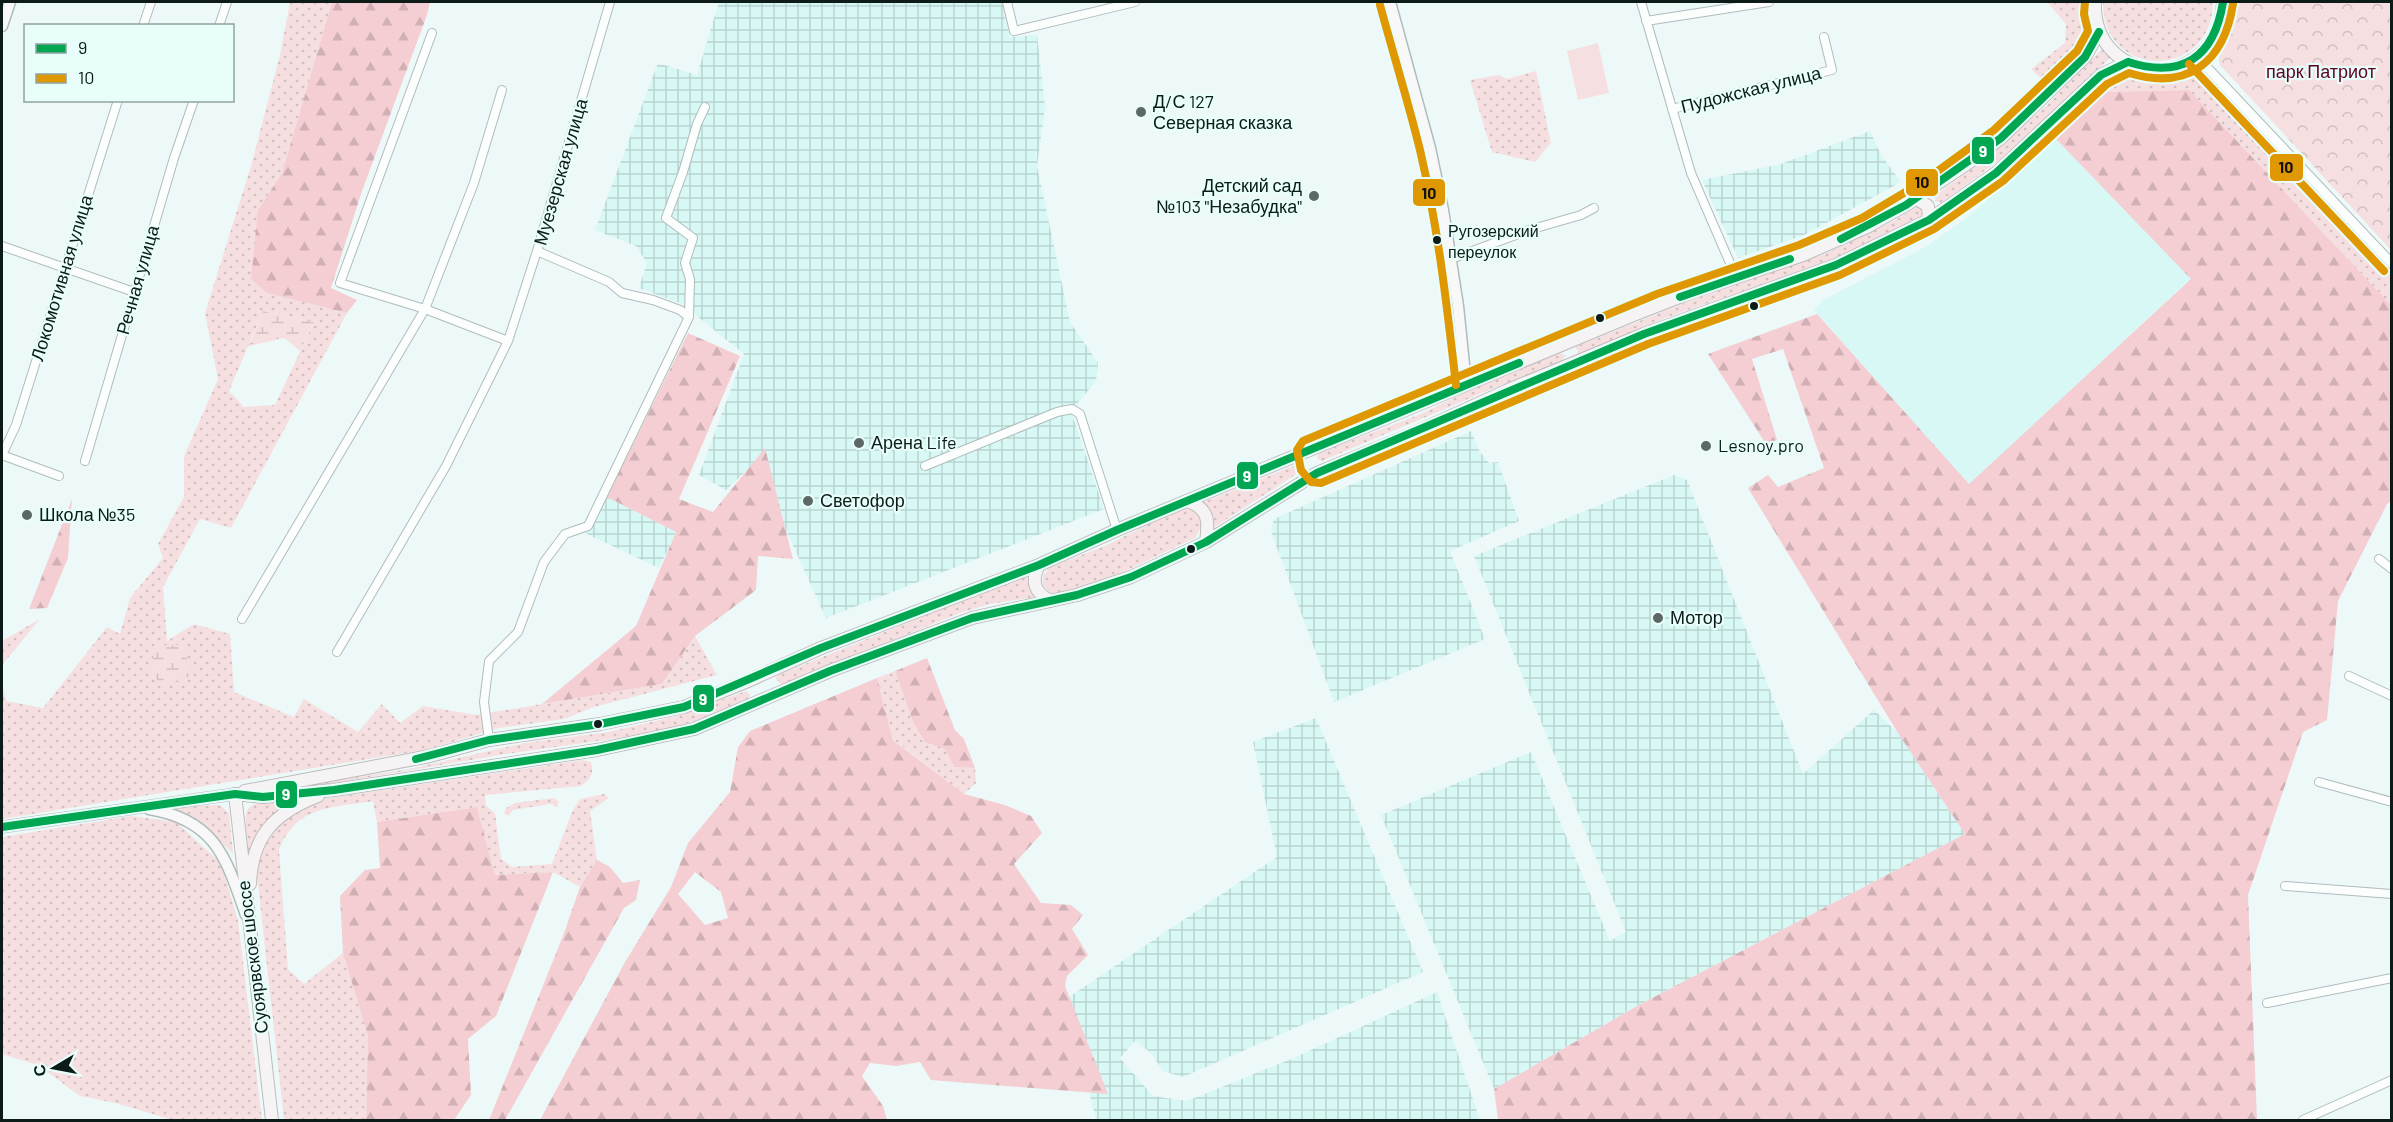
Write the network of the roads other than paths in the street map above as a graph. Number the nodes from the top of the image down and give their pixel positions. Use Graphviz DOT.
graph roads {
  1 [pos="10,2"];
  2 [pos="151,2"];
  3 [pos="227,2"];
  4 [pos="610,2"];
  5 [pos="1007,2"];
  6 [pos="1135,2"];
  7 [pos="1390,2"];
  8 [pos="1641,2"];
  9 [pos="1769,2"];
  10 [pos="2095,2"];
  11 [pos="2223,2"];
  12 [pos="1646,21"];
  13 [pos="144,24"];
  14 [pos="220,24"];
  15 [pos="2,26"];
  16 [pos="2100,32"];
  17 [pos="432,33"];
  18 [pos="1824,36"];
  19 [pos="2197,57"];
  20 [pos="2128,62"];
  21 [pos="502,90"];
  22 [pos="117,102"];
  23 [pos="193,102"];
  24 [pos="705,107"];
  25 [pos="1672,109"];
  26 [pos="1930,190"];
  27 [pos="1917,199"];
  28 [pos="1594,208"];
  29 [pos="1945,210"];
  30 [pos="1929,220"];
  31 [pos="2,246"];
  32 [pos="537,251"];
  33 [pos="1451,258"];
  34 [pos="2391,264"];
  35 [pos="65,269"];
  36 [pos="1736,277"];
  37 [pos="134,292"];
  38 [pos="424,309"];
  39 [pos="689,316"];
  40 [pos="508,341"];
  41 [pos="1563,345"];
  42 [pos="1572,364"];
  43 [pos="1467,384"];
  44 [pos="1307,451"];
  45 [pos="2,455"];
  46 [pos="85,461"];
  47 [pos="925,466"];
  48 [pos="1317,473"];
  49 [pos="59,476"];
  50 [pos="1187,501"];
  51 [pos="1117,530"];
  52 [pos="1206,542"];
  53 [pos="2379,559"];
  54 [pos="1039,565"];
  55 [pos="2391,569"];
  56 [pos="1051,601"];
  57 [pos="242,619"];
  58 [pos="337,652"];
  59 [pos="771,670"];
  60 [pos="2349,676"];
  61 [pos="748,681"];
  62 [pos="780,693"];
  63 [pos="2391,696"];
  64 [pos="758,704"];
  65 [pos="489,740"];
  66 [pos="2319,782"];
  67 [pos="334,790"];
  68 [pos="235,794"];
  69 [pos="2391,802"];
  70 [pos="137,807"];
  71 [pos="2,827"];
  72 [pos="2285,886"];
  73 [pos="2391,894"];
  74 [pos="249,924"];
  75 [pos="2391,978"];
  76 [pos="2268,1003"];
  77 [pos="2391,1080"];
  78 [pos="272,1120"];
  79 [pos="2303,1120"];
  1 -- 15 [label="main road"];
  2 -- 13 [label="street"];
  3 -- 14 [label="street"];
  4 -- 32 [label="street, Муезерская улица"];
  5 -- 6 [label="street"];
  7 -- 33 [label="main road"];
  8 -- 12 [label="street"];
  9 -- 12 [label="street"];
  10 -- 16 [label="main road"];
  11 -- 19 [label="main road"];
  12 -- 25 [label="street"];
  16 -- 20 [label="main road"];
  16 -- 26 [label="main road"];
  17 -- 38 [label="street"];
  18 -- 25 [label="street, Пудожская улица"];
  19 -- 20 [label="main road"];
  19 -- 34 [label="street"];
  20 -- 29 [label="main road"];
  21 -- 38 [label="street"];
  22 -- 35 [label="street, Локомотивная улица"];
  23 -- 37 [label="street, Речная улица"];
  24 -- 39 [label="street"];
  25 -- 36 [label="street"];
  26 -- 27 [label="main road"];
  26 -- 29 [label="main road"];
  27 -- 30 [label="main road"];
  27 -- 36 [label="main road"];
  28 -- 33 [label="street"];
  29 -- 30 [label="main road"];
  30 -- 42 [label="main road"];
  31 -- 35 [label="street"];
  32 -- 39 [label="street"];
  32 -- 40 [label="street, Муезерская улица"];
  33 -- 43 [label="main road"];
  35 -- 37 [label="street"];
  35 -- 45 [label="street, Локомотивная улица"];
  36 -- 41 [label="main road"];
  37 -- 46 [label="street, Речная улица"];
  38 -- 40 [label="street"];
  38 -- 57 [label="street"];
  39 -- 65 [label="street"];
  40 -- 58 [label="street, Муезерская улица"];
  41 -- 42 [label="main road"];
  41 -- 43 [label="main road"];
  42 -- 48 [label="main road"];
  43 -- 44 [label="main road"];
  44 -- 48 [label="main road"];
  44 -- 50 [label="main road"];
  45 -- 49 [label="street"];
  47 -- 51 [label="street"];
  48 -- 52 [label="main road"];
  50 -- 51 [label="main road"];
  50 -- 52 [label="main road"];
  51 -- 54 [label="main road"];
  52 -- 56 [label="main road"];
  53 -- 55 [label="street"];
  54 -- 56 [label="main road"];
  54 -- 59 [label="main road"];
  56 -- 62 [label="main road"];
  59 -- 61 [label="main road"];
  59 -- 62 [label="main road"];
  60 -- 63 [label="street"];
  61 -- 64 [label="main road"];
  61 -- 65 [label="main road"];
  62 -- 64 [label="main road"];
  64 -- 67 [label="main road"];
  65 -- 68 [label="main road"];
  66 -- 69 [label="street"];
  67 -- 68 [label="main road"];
  67 -- 74 [label="main road"];
  68 -- 70 [label="main road"];
  68 -- 74 [label="main road, Суоярвское шоссе"];
  70 -- 71 [label="main road"];
  70 -- 74 [label="main road"];
  72 -- 73 [label="street"];
  74 -- 78 [label="main road, Суоярвское шоссе"];
  75 -- 76 [label="street"];
  77 -- 79 [label="street"];
}
